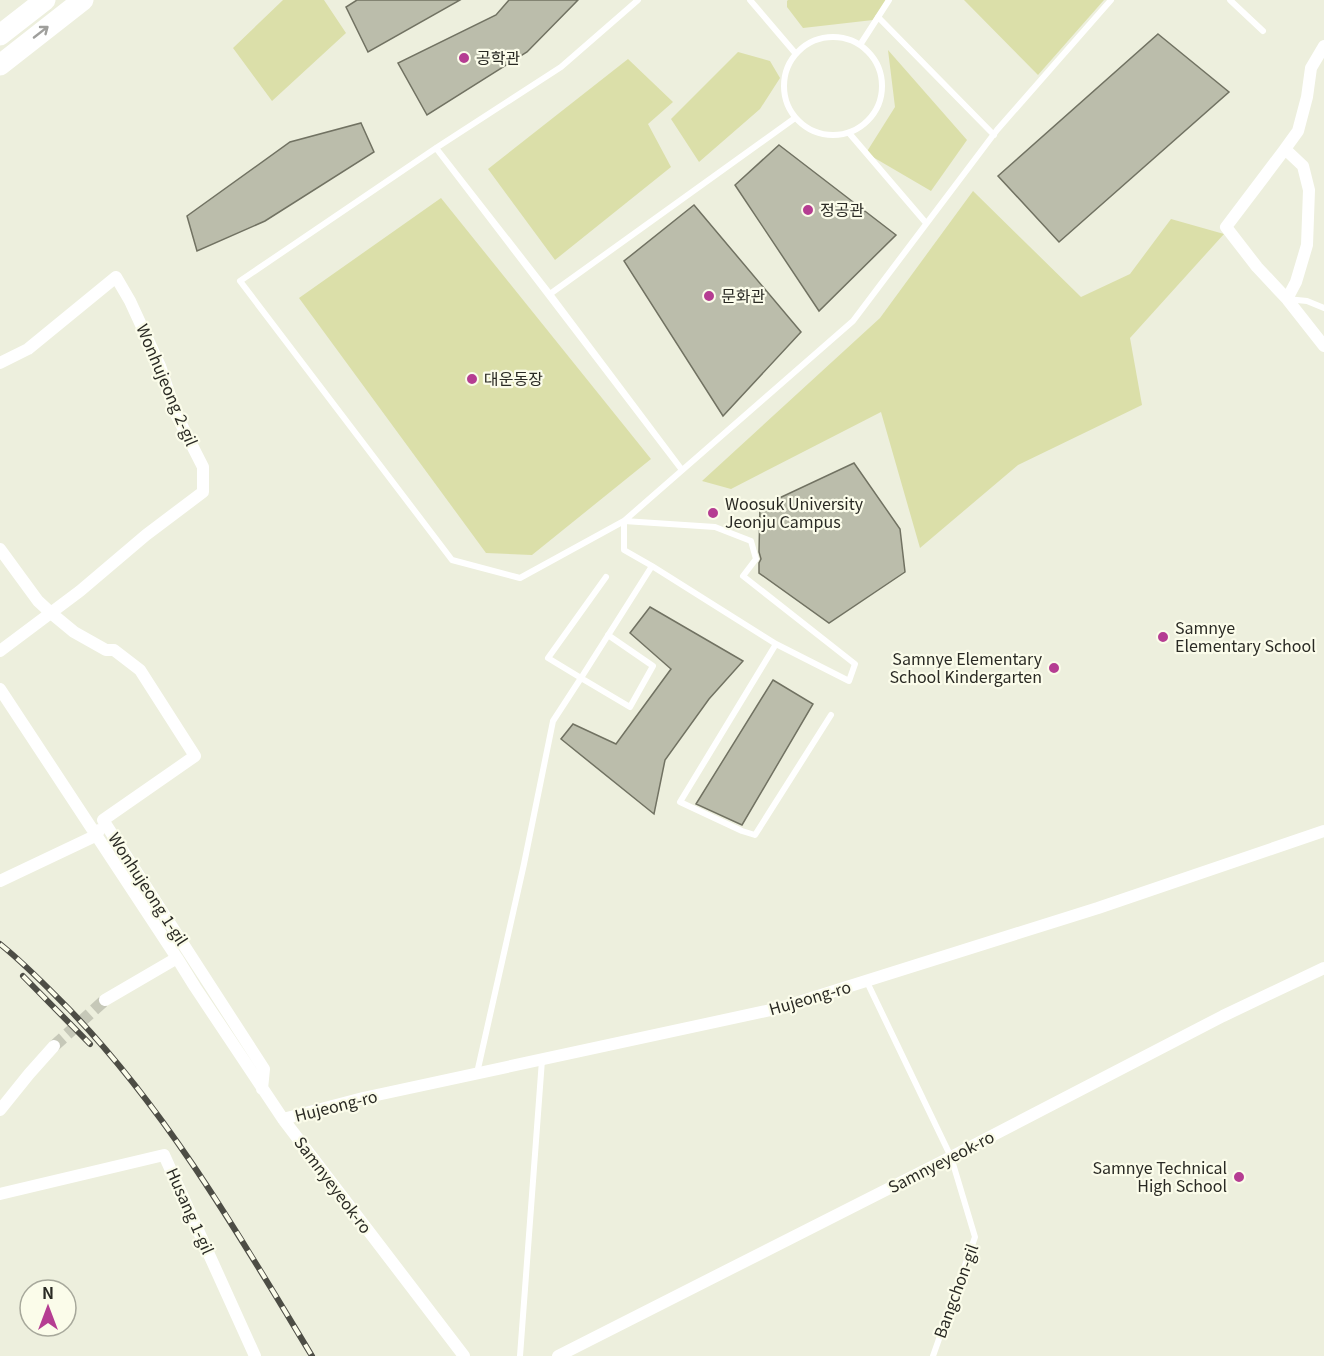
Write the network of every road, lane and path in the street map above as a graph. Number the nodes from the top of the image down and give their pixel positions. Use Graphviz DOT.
graph roads {
  1 [pos="45,0"];
  2 [pos="82,0"];
  3 [pos="638,0"];
  4 [pos="750,0"];
  5 [pos="889,0"];
  6 [pos="1111,0"];
  7 [pos="1230,0"];
  8 [pos="879,17"];
  9 [pos="1263,31"];
  10 [pos="0,35"];
  11 [pos="860,45"];
  12 [pos="1324,46"];
  13 [pos="796,54"];
  14 [pos="0,65"];
  15 [pos="795,118"];
  16 [pos="849,133"];
  17 [pos="994,135"];
  18 [pos="436,148"];
  19 [pos="1285,149"];
  20 [pos="926,224"];
  21 [pos="549,294"];
  22 [pos="1287,299"];
  23 [pos="1324,308"];
  24 [pos="1324,346"];
  25 [pos="0,363"];
  26 [pos="682,470"];
  27 [pos="624,521"];
  28 [pos="0,549"];
  29 [pos="652,566"];
  30 [pos="606,577"];
  31 [pos="51,613"];
  32 [pos="608,635"];
  33 [pos="776,644"];
  34 [pos="0,651"];
  35 [pos="581,678"];
  36 [pos="0,689"];
  37 [pos="831,715"];
  38 [pos="103,820"];
  39 [pos="1324,831"];
  40 [pos="97,835"];
  41 [pos="0,881"];
  42 [pos="177,958"];
  43 [pos="1324,968"];
  44 [pos="867,982"];
  45 [pos="105,1000"];
  46 [pos="54,1046"];
  47 [pos="542,1060"];
  48 [pos="477,1074"];
  49 [pos="262,1089"];
  50 [pos="0,1110"];
  51 [pos="283,1119"];
  52 [pos="951,1157"];
  53 [pos="0,1194"];
  54 [pos="255,1356"];
  55 [pos="464,1356"];
  56 [pos="520,1356"];
  57 [pos="558,1356"];
  58 [pos="933,1356"];
  1 -- 10 [label="highway"];
  14 -- 2 [label="highway, one-way"];
  3 -- 18 [label="lane"];
  4 -- 13 [label="lane"];
  5 -- 8 [label="lane"];
  6 -- 17 [label="lane"];
  7 -- 9 [label="lane"];
  8 -- 11 [label="lane"];
  8 -- 17 [label="lane"];
  11 -- 13 [label="lane"];
  11 -- 16 [label="lane"];
  12 -- 19 [label="street"];
  13 -- 15 [label="lane"];
  15 -- 16 [label="lane"];
  15 -- 21 [label="lane"];
  16 -- 20 [label="lane"];
  17 -- 20 [label="lane"];
  18 -- 21 [label="lane"];
  18 -- 26 [label="lane"];
  18 -- 27 [label="lane"];
  19 -- 22 [label="street"];
  19 -- 22 [label="street"];
  20 -- 26 [label="lane"];
  21 -- 26 [label="lane"];
  22 -- 23 [label="lane"];
  22 -- 24 [label="street"];
  25 -- 31 [label="street, Wonhujeong 2-gil"];
  26 -- 27 [label="lane"];
  27 -- 29 [label="lane"];
  27 -- 33 [label="lane"];
  28 -- 31 [label="street, Wonhujeong 1-gil"];
  29 -- 32 [label="lane"];
  29 -- 33 [label="lane"];
  30 -- 35 [label="lane"];
  31 -- 34 [label="street, Wonhujeong 2-gil"];
  31 -- 38 [label="street, Wonhujeong 1-gil"];
  32 -- 35 [label="lane"];
  32 -- 35 [label="lane"];
  33 -- 37 [label="lane"];
  35 -- 48 [label="lane"];
  36 -- 40 [label="street, Samnyeyeok-ro"];
  38 -- 40 [label="street"];
  38 -- 49 [label="street, Wonhujeong 1-gil"];
  39 -- 44 [label="street, Hujeong-ro"];
  40 -- 41 [label="street"];
  40 -- 42 [label="street, Samnyeyeok-ro"];
  42 -- 45 [label="street"];
  42 -- 49 [label="street, Samnyeyeok-ro"];
  43 -- 52 [label="street, Samnyeyeok-ro"];
  44 -- 47 [label="street, Hujeong-ro"];
  44 -- 52 [label="lane, Bangchon-gil"];
  46 -- 50 [label="street"];
  47 -- 48 [label="street, Hujeong-ro"];
  47 -- 56 [label="lane"];
  48 -- 51 [label="street, Hujeong-ro"];
  49 -- 51 [label="street, Samnyeyeok-ro"];
  51 -- 55 [label="street, Samnyeyeok-ro"];
  52 -- 57 [label="street, Samnyeyeok-ro"];
  52 -- 58 [label="lane, Bangchon-gil"];
  53 -- 54 [label="street, Husang 1-gil"];
}
